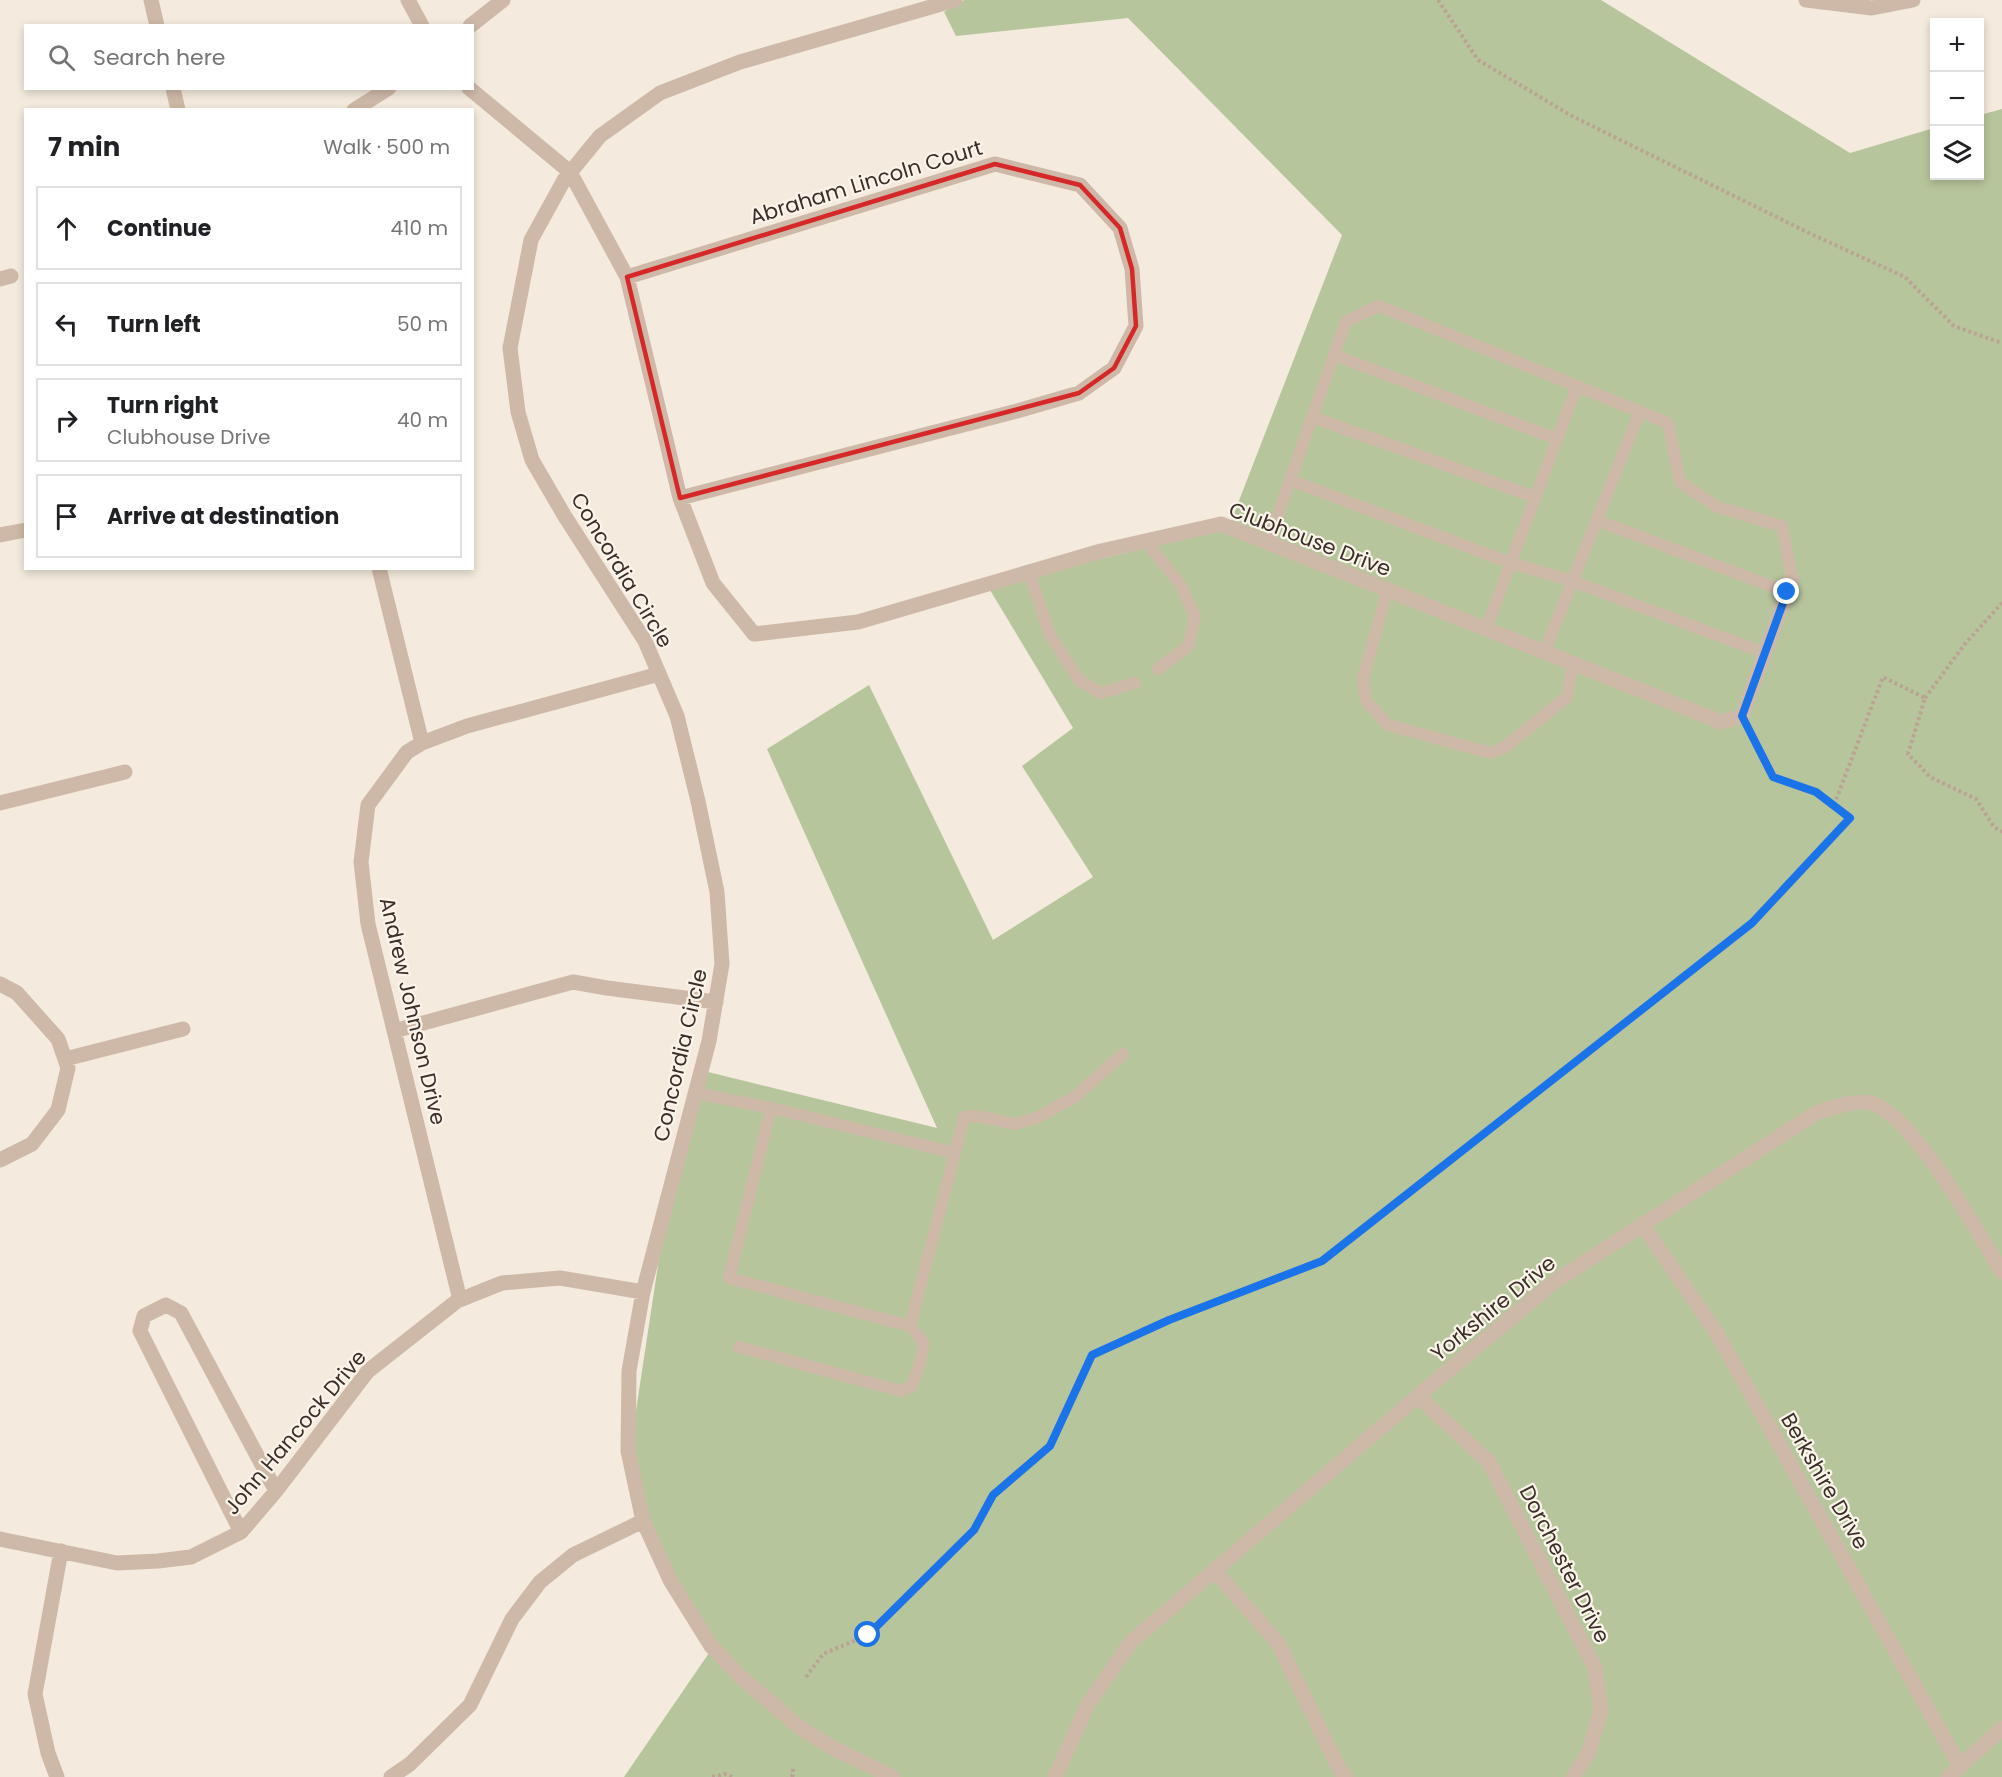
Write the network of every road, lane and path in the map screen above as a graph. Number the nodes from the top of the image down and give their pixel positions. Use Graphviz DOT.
graph roads {
  1 [pos="151,0"];
  2 [pos="408,0"];
  3 [pos="503,0"];
  4 [pos="956,0"];
  5 [pos="1438,0"];
  6 [pos="1806,0"];
  7 [pos="1913,0"];
  8 [pos="157,24"];
  9 [pos="421,24"];
  10 [pos="473,24"];
  11 [pos="173,90"];
  12 [pos="386,90"];
  13 [pos="472,90"];
  14 [pos="177,108"];
  15 [pos="357,108"];
  16 [pos="570,172"];
  17 [pos="627,277"];
  18 [pos="2002,343"];
  19 [pos="1334,355"];
  20 [pos="1577,386"];
  21 [pos="1640,411"];
  22 [pos="1312,417"];
  23 [pos="1557,439"];
  24 [pos="1290,480"];
  25 [pos="1535,497"];
  26 [pos="680,498"];
  27 [pos="1596,520"];
  28 [pos="24,530"];
  29 [pos="0,535"];
  30 [pos="1145,541"];
  31 [pos="1268,543"];
  32 [pos="1511,563"];
  33 [pos="380,570"];
  34 [pos="1029,572"];
  35 [pos="1572,582"];
  36 [pos="1789,585"];
  37 [pos="1387,591"];
  38 [pos="2002,603"];
  39 [pos="1486,629"];
  40 [pos="1544,652"];
  41 [pos="1765,653"];
  42 [pos="1572,664"];
  43 [pos="1158,669"];
  44 [pos="659,674"];
  45 [pos="1135,683"];
  46 [pos="1925,698"];
  47 [pos="1742,716"];
  48 [pos="422,744"];
  49 [pos="124,772"];
  50 [pos="0,803"];
  51 [pos="1833,805"];
  52 [pos="2002,832"];
  53 [pos="0,984"];
  54 [pos="716,1002"];
  55 [pos="183,1029"];
  56 [pos="394,1031"];
  57 [pos="1123,1054"];
  58 [pos="65,1059"];
  59 [pos="696,1093"];
  60 [pos="771,1108"];
  61 [pos="955,1153"];
  62 [pos="0,1160"];
  63 [pos="1642,1224"];
  64 [pos="2002,1272"];
  65 [pos="643,1292"];
  66 [pos="460,1300"];
  67 [pos="910,1326"];
  68 [pos="739,1347"];
  69 [pos="1418,1396"];
  70 [pos="276,1491"];
  71 [pos="643,1521"];
  72 [pos="242,1532"];
  73 [pos="0,1539"];
  74 [pos="61,1551"];
  75 [pos="1214,1570"];
  76 [pos="806,1677"];
  77 [pos="2002,1728"];
  78 [pos="1960,1766"];
  79 [pos="793,1769"];
  80 [pos="57,1777"];
  81 [pos="391,1777"];
  82 [pos="712,1777"];
  83 [pos="732,1777"];
  84 [pos="792,1777"];
  85 [pos="893,1777"];
  86 [pos="1055,1777"];
  87 [pos="1346,1777"];
  88 [pos="1573,1777"];
  89 [pos="1948,1777"];
  1 -- 8 [label="street"];
  2 -- 9 [label="street"];
  3 -- 10 [label="street"];
  4 -- 16 [label="street, Concordia Circle"];
  5 -- 18 [label="path"];
  6 -- 7 [label="street"];
  11 -- 14 [label="street"];
  12 -- 15 [label="street"];
  13 -- 16 [label="street"];
  16 -- 17 [label="street"];
  16 -- 44 [label="street, Concordia Circle"];
  17 -- 26 [label="street"];
  17 -- 26 [label="street, Abraham Lincoln Court"];
  19 -- 20 [label="lane"];
  19 -- 22 [label="lane"];
  19 -- 23 [label="lane"];
  20 -- 21 [label="lane"];
  20 -- 23 [label="lane"];
  21 -- 27 [label="lane"];
  21 -- 36 [label="lane"];
  22 -- 24 [label="lane"];
  22 -- 25 [label="lane"];
  23 -- 25 [label="lane"];
  24 -- 31 [label="lane"];
  24 -- 32 [label="lane"];
  25 -- 32 [label="lane"];
  26 -- 34 [label="street, Clubhouse Drive"];
  27 -- 35 [label="lane"];
  27 -- 36 [label="lane"];
  28 -- 29 [label="street"];
  30 -- 31 [label="street, Clubhouse Drive"];
  30 -- 34 [label="street, Clubhouse Drive"];
  30 -- 43 [label="lane"];
  31 -- 37 [label="street, Clubhouse Drive"];
  32 -- 35 [label="lane"];
  32 -- 39 [label="lane"];
  33 -- 48 [label="street"];
  34 -- 45 [label="lane"];
  35 -- 40 [label="lane"];
  35 -- 41 [label="lane"];
  36 -- 41 [label="street"];
  37 -- 39 [label="street, Clubhouse Drive"];
  37 -- 42 [label="lane"];
  38 -- 46 [label="path"];
  39 -- 40 [label="street, Clubhouse Drive"];
  40 -- 42 [label="street, Clubhouse Drive"];
  41 -- 47 [label="street"];
  42 -- 47 [label="street, Clubhouse Drive"];
  44 -- 48 [label="street, Andrew Johnson Drive"];
  44 -- 54 [label="street, Concordia Circle"];
  46 -- 51 [label="path"];
  46 -- 52 [label="path"];
  47 -- 51 [label="path"];
  48 -- 56 [label="street, Andrew Johnson Drive"];
  49 -- 50 [label="street"];
  51 -- 76 [label="path"];
  53 -- 58 [label="street"];
  54 -- 56 [label="street"];
  54 -- 59 [label="street, Concordia Circle"];
  55 -- 58 [label="street"];
  56 -- 66 [label="street, Andrew Johnson Drive"];
  57 -- 61 [label="lane"];
  58 -- 62 [label="street"];
  59 -- 60 [label="lane"];
  59 -- 65 [label="street, Concordia Circle"];
  60 -- 61 [label="lane"];
  60 -- 67 [label="lane"];
  61 -- 67 [label="lane"];
  63 -- 64 [label="street, Yorkshire Drive"];
  63 -- 69 [label="street, Yorkshire Drive"];
  63 -- 78 [label="street, Berkshire Drive"];
  65 -- 66 [label="street, John Hancock Drive"];
  65 -- 71 [label="street, Concordia Circle"];
  66 -- 70 [label="street, John Hancock Drive"];
  67 -- 68 [label="lane"];
  69 -- 75 [label="street, Yorkshire Drive"];
  69 -- 88 [label="street, Dorchester Drive"];
  70 -- 72 [label="street, John Hancock Drive"];
  70 -- 72 [label="street"];
  71 -- 81 [label="street"];
  71 -- 85 [label="street, Concordia Circle"];
  72 -- 74 [label="street, John Hancock Drive"];
  73 -- 74 [label="street, John Hancock Drive"];
  74 -- 80 [label="street"];
  75 -- 86 [label="street, Yorkshire Drive"];
  75 -- 87 [label="street"];
  77 -- 78 [label="street"];
  78 -- 89 [label="street"];
  79 -- 84 [label="path"];
  82 -- 83 [label="path"];
}
